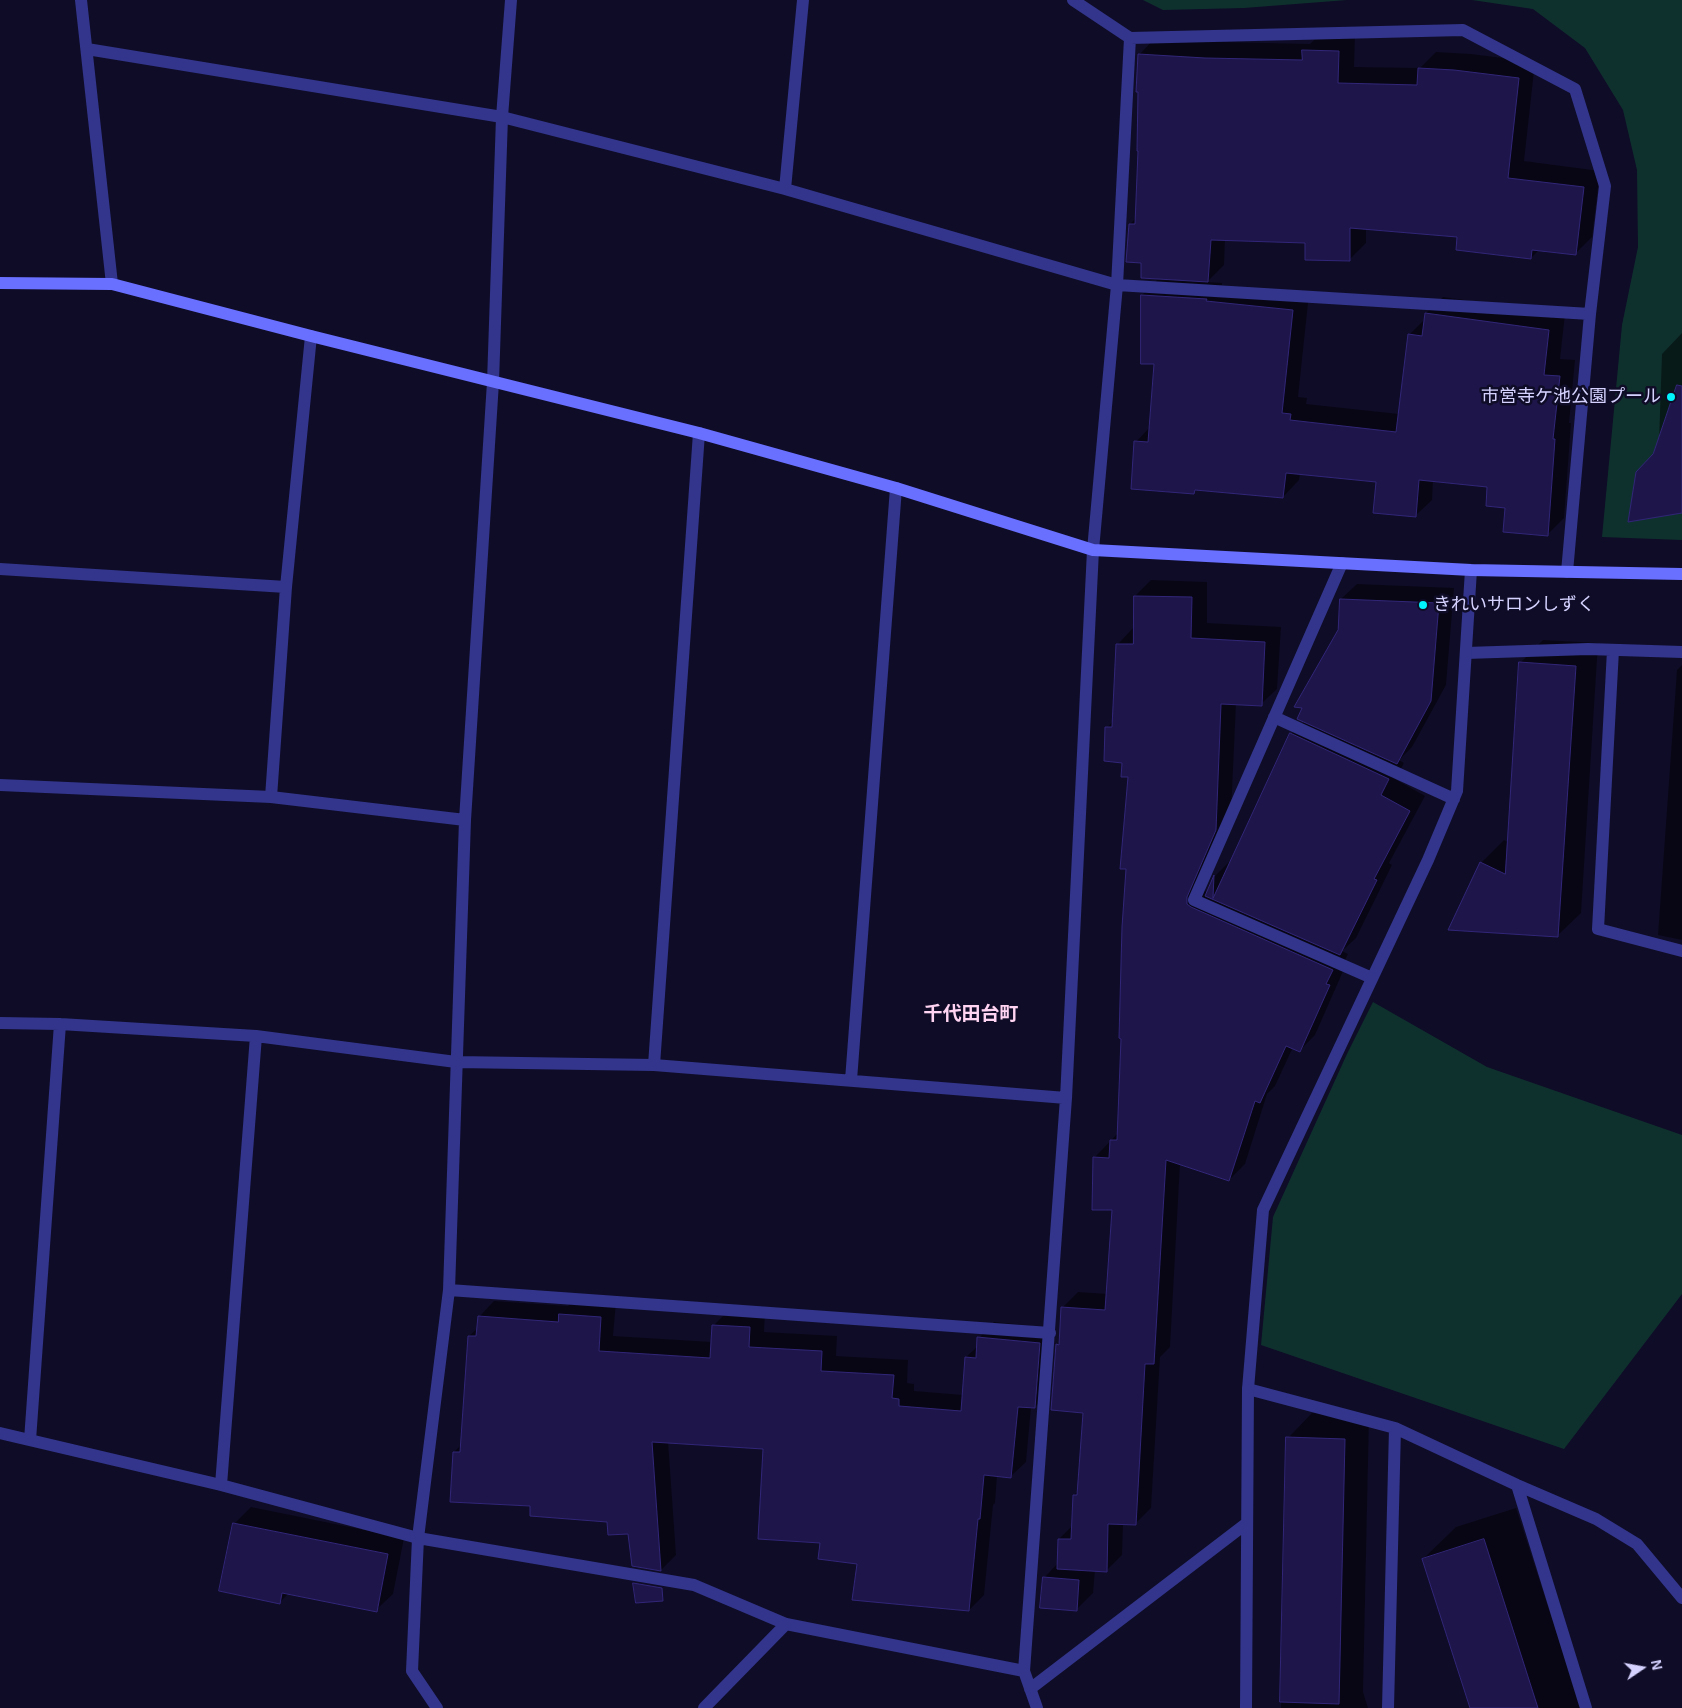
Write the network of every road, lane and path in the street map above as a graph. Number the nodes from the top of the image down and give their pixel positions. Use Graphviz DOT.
graph roads {
  1 [pos="81,0"];
  2 [pos="511,0"];
  3 [pos="803,0"];
  4 [pos="1073,0"];
  5 [pos="1130,38"];
  6 [pos="87,49"];
  7 [pos="502,117"];
  8 [pos="785,189"];
  9 [pos="0,283"];
  10 [pos="112,284"];
  11 [pos="1117,285"];
  12 [pos="1590,314"];
  13 [pos="311,336"];
  14 [pos="493,382"];
  15 [pos="699,433"];
  16 [pos="896,488"];
  17 [pos="1093,550"];
  18 [pos="1342,563"];
  19 [pos="0,568"];
  20 [pos="1471,570"];
  21 [pos="1567,572"];
  22 [pos="1682,574"];
  23 [pos="286,587"];
  24 [pos="1613,650"];
  25 [pos="1682,652"];
  26 [pos="1466,653"];
  27 [pos="1274,717"];
  28 [pos="0,784"];
  29 [pos="271,796"];
  30 [pos="1454,799"];
  31 [pos="464,820"];
  32 [pos="1682,951"];
  33 [pos="1372,978"];
  34 [pos="0,1023"];
  35 [pos="60,1024"];
  36 [pos="256,1036"];
  37 [pos="456,1062"];
  38 [pos="654,1065"];
  39 [pos="851,1080"];
  40 [pos="1066,1098"];
  41 [pos="449,1290"];
  42 [pos="1050,1332"];
  43 [pos="1248,1389"];
  44 [pos="1395,1428"];
  45 [pos="0,1433"];
  46 [pos="30,1440"];
  47 [pos="221,1485"];
  48 [pos="1516,1485"];
  49 [pos="1247,1523"];
  50 [pos="418,1538"];
  51 [pos="1682,1598"];
  52 [pos="786,1624"];
  53 [pos="1024,1671"];
  54 [pos="1030,1689"];
  55 [pos="438,1708"];
  56 [pos="704,1708"];
  57 [pos="1037,1708"];
  58 [pos="1246,1708"];
  59 [pos="1388,1708"];
  60 [pos="1586,1708"];
  1 -- 6 [label="street"];
  2 -- 7 [label="street"];
  3 -- 8 [label="street"];
  4 -- 5 [label="street"];
  5 -- 11 [label="street"];
  5 -- 12 [label="street"];
  6 -- 7 [label="street"];
  6 -- 10 [label="street"];
  7 -- 8 [label="street"];
  7 -- 14 [label="street"];
  8 -- 11 [label="street"];
  9 -- 10 [label="street"];
  10 -- 13 [label="street"];
  11 -- 12 [label="street"];
  11 -- 17 [label="street"];
  12 -- 21 [label="street"];
  13 -- 14 [label="street"];
  13 -- 23 [label="street"];
  14 -- 15 [label="street"];
  14 -- 31 [label="street"];
  15 -- 16 [label="street"];
  15 -- 38 [label="street"];
  16 -- 17 [label="street"];
  16 -- 39 [label="street"];
  17 -- 18 [label="street"];
  17 -- 40 [label="street"];
  18 -- 20 [label="street"];
  18 -- 27 [label="street"];
  19 -- 23 [label="street"];
  20 -- 21 [label="street"];
  20 -- 26 [label="street"];
  21 -- 22 [label="street"];
  23 -- 29 [label="street"];
  24 -- 25 [label="street"];
  24 -- 26 [label="street"];
  24 -- 32 [label="street"];
  26 -- 30 [label="street"];
  27 -- 30 [label="street"];
  27 -- 33 [label="street"];
  28 -- 29 [label="street"];
  29 -- 31 [label="street"];
  30 -- 33 [label="street"];
  31 -- 37 [label="street"];
  33 -- 43 [label="street"];
  34 -- 35 [label="street"];
  35 -- 36 [label="street"];
  35 -- 46 [label="street"];
  36 -- 37 [label="street"];
  36 -- 47 [label="street"];
  37 -- 38 [label="street"];
  37 -- 41 [label="street"];
  38 -- 39 [label="street"];
  39 -- 40 [label="street"];
  40 -- 42 [label="street"];
  41 -- 42 [label="street"];
  41 -- 50 [label="street"];
  42 -- 53 [label="street"];
  43 -- 44 [label="street"];
  43 -- 49 [label="street"];
  44 -- 48 [label="street"];
  44 -- 59 [label="street"];
  45 -- 46 [label="street"];
  46 -- 47 [label="street"];
  47 -- 50 [label="street"];
  48 -- 51 [label="street"];
  48 -- 60 [label="street"];
  49 -- 54 [label="street"];
  49 -- 58 [label="street"];
  50 -- 52 [label="street"];
  50 -- 55 [label="street"];
  52 -- 53 [label="street"];
  52 -- 56 [label="street"];
  53 -- 54 [label="street"];
  54 -- 57 [label="street"];
}
